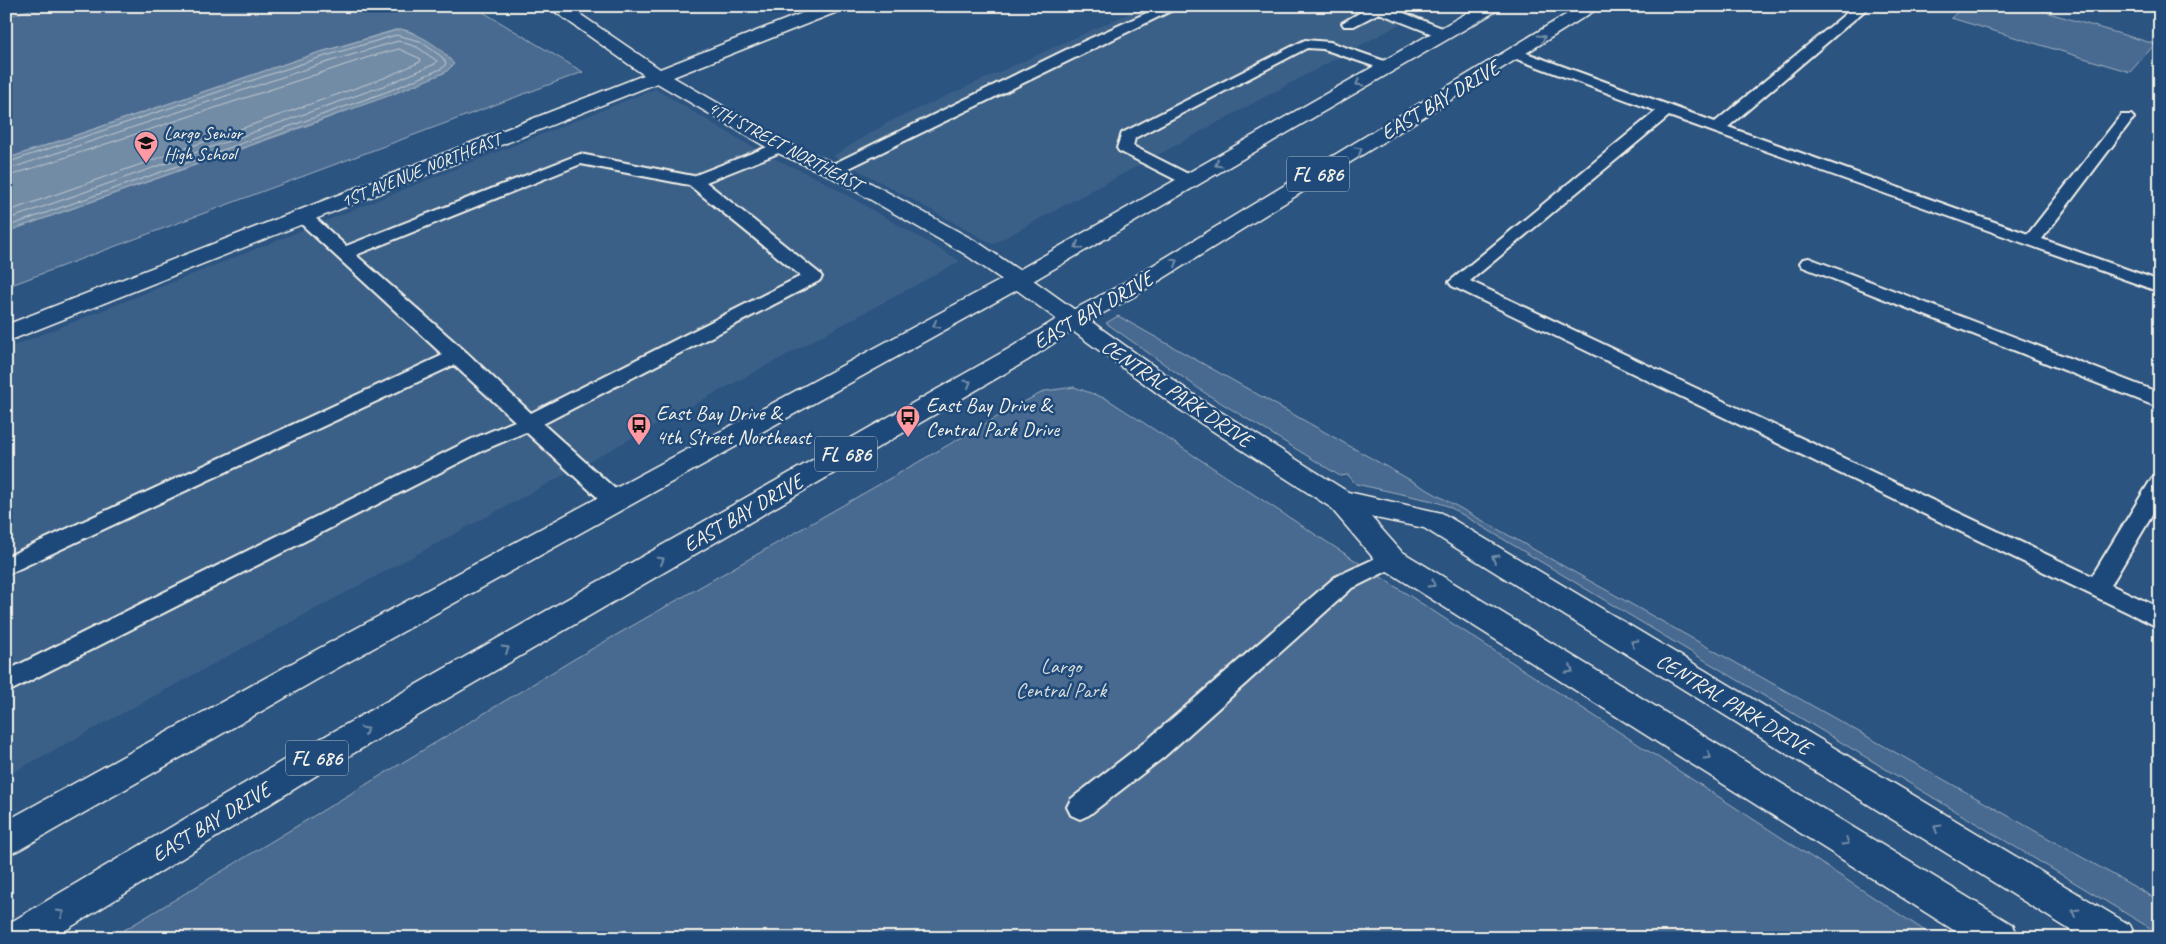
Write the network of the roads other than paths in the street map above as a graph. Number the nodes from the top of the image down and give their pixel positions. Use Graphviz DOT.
graph roads {
  1 [pos="556,6"];
  2 [pos="836,6"];
  3 [pos="1174,6"];
  4 [pos="1492,6"];
  5 [pos="1593,6"];
  6 [pos="1863,6"];
  7 [pos="1349,23"];
  8 [pos="1445,34"];
  9 [pos="1516,54"];
  10 [pos="1388,67"];
  11 [pos="658,76"];
  12 [pos="1667,110"];
  13 [pos="2126,118"];
  14 [pos="1717,128"];
  15 [pos="780,147"];
  16 [pos="834,170"];
  17 [pos="694,181"];
  18 [pos="1190,181"];
  19 [pos="304,217"];
  20 [pos="2031,240"];
  21 [pos="344,253"];
  22 [pos="1810,263"];
  23 [pos="1018,280"];
  24 [pos="2160,287"];
  25 [pos="1072,320"];
  26 [pos="6,334"];
  27 [pos="458,355"];
  28 [pos="2160,401"];
  29 [pos="530,422"];
  30 [pos="2160,483"];
  31 [pos="1340,500"];
  32 [pos="615,501"];
  33 [pos="1391,559"];
  34 [pos="6,567"];
  35 [pos="2097,588"];
  36 [pos="2160,619"];
  37 [pos="6,683"];
  38 [pos="1080,807"];
  39 [pos="6,839"];
  40 [pos="19,938"];
  41 [pos="2000,938"];
  42 [pos="2117,938"];
  1 -- 11 [label="main road, 4TH STREET NORTHEAST"];
  2 -- 11 [label="main road, 1ST AVENUE NORTHEAST"];
  3 -- 16 [label="lane"];
  4 -- 8 [label="main road, FL 686"];
  9 -- 5 [label="main road, EAST BAY DRIVE / FL 686, one-way"];
  6 -- 14 [label="lane"];
  7 -- 8 [label="lane"];
  8 -- 10 [label="main road, FL 686"];
  9 -- 12 [label="lane"];
  25 -- 9 [label="main road, EAST BAY DRIVE / FL 686, one-way"];
  10 -- 18 [label="main road, FL 686, one-way"];
  10 -- 18 [label="lane"];
  11 -- 15 [label="main road, 4TH STREET NORTHEAST"];
  11 -- 19 [label="main road, 1ST AVENUE NORTHEAST"];
  12 -- 14 [label="lane"];
  12 -- 35 [label="lane"];
  13 -- 20 [label="lane"];
  14 -- 20 [label="lane"];
  15 -- 16 [label="main road, 4TH STREET NORTHEAST"];
  15 -- 17 [label="lane"];
  16 -- 23 [label="main road, 4TH STREET NORTHEAST"];
  17 -- 21 [label="lane"];
  17 -- 29 [label="lane"];
  18 -- 23 [label="main road, FL 686, one-way"];
  19 -- 21 [label="lane"];
  19 -- 26 [label="main road, 1ST AVENUE NORTHEAST"];
  20 -- 24 [label="lane"];
  21 -- 27 [label="lane"];
  22 -- 28 [label="lane"];
  23 -- 25 [label="main road, CENTRAL PARK DRIVE"];
  23 -- 32 [label="main road, FL 686, one-way"];
  25 -- 31 [label="main road, CENTRAL PARK DRIVE"];
  40 -- 25 [label="main road, EAST BAY DRIVE / FL 686, one-way"];
  27 -- 29 [label="lane"];
  27 -- 34 [label="lane"];
  29 -- 32 [label="lane"];
  29 -- 37 [label="lane"];
  30 -- 35 [label="lane"];
  31 -- 33 [label="main road, CENTRAL PARK DRIVE"];
  42 -- 31 [label="main road, CENTRAL PARK DRIVE, one-way"];
  32 -- 39 [label="main road, FL 686"];
  33 -- 38 [label="lane"];
  33 -- 41 [label="main road, CENTRAL PARK DRIVE, one-way"];
  35 -- 36 [label="lane"];
}
